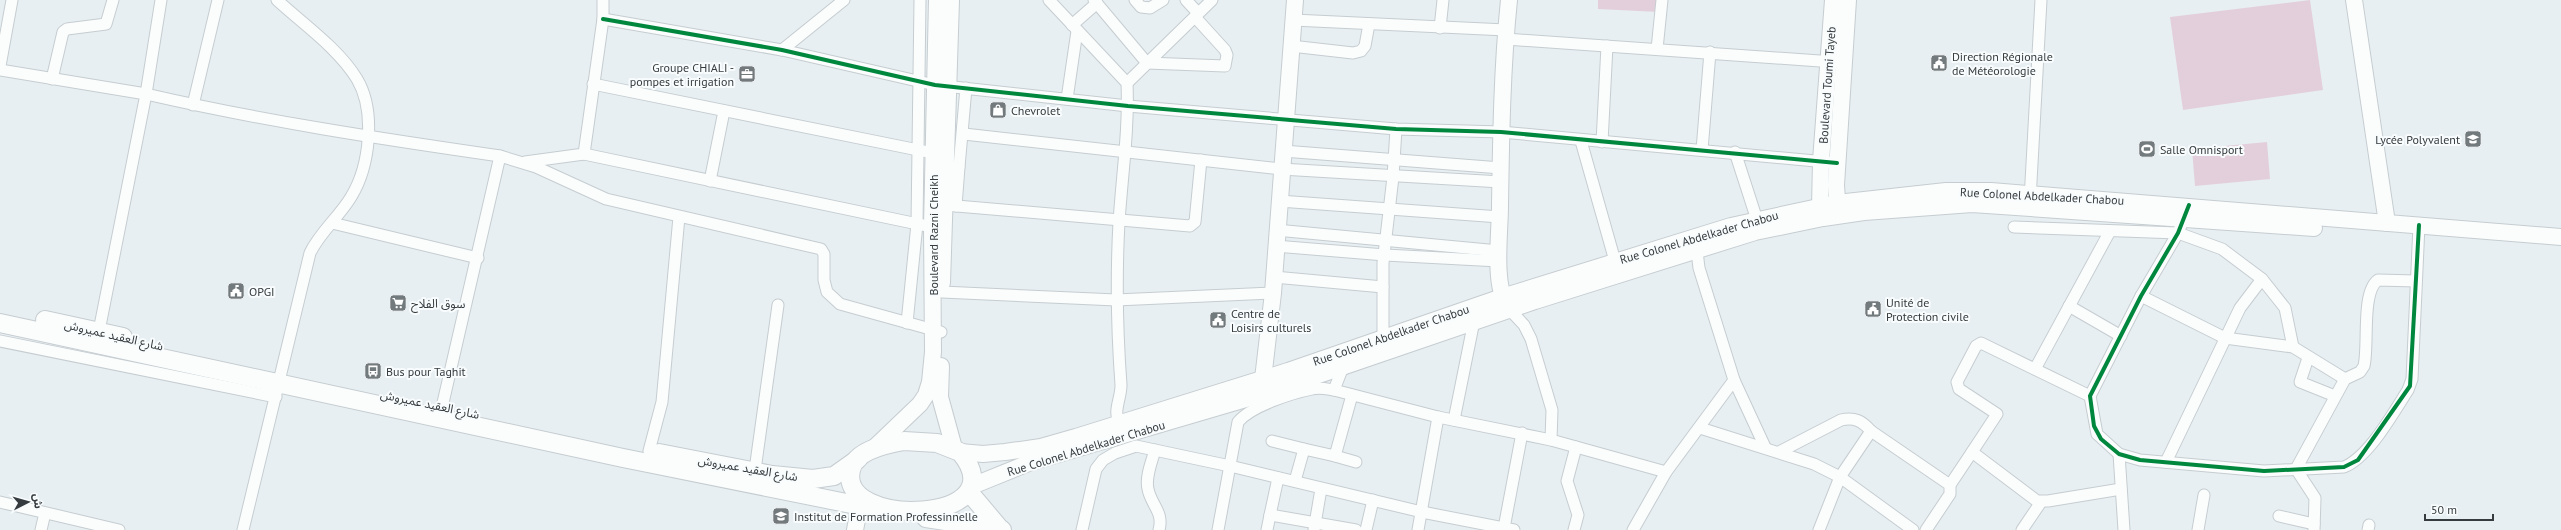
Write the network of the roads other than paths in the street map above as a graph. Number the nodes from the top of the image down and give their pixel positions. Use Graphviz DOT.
graph roads {
  1 [pos="12,0"];
  2 [pos="113,0"];
  3 [pos="162,0"];
  4 [pos="218,0"];
  5 [pos="277,0"];
  6 [pos="603,0"];
  7 [pos="844,0"];
  8 [pos="920,0"];
  9 [pos="937,0"];
  10 [pos="952,0"];
  11 [pos="1049,0"];
  12 [pos="1135,0"];
  13 [pos="1163,0"];
  14 [pos="1186,0"];
  15 [pos="1212,0"];
  16 [pos="1295,0"];
  17 [pos="1443,0"];
  18 [pos="1509,0"];
  19 [pos="1662,0"];
  20 [pos="1833,0"];
  21 [pos="1848,0"];
  22 [pos="2041,0"];
  23 [pos="2354,0"];
  24 [pos="1095,2"];
  25 [pos="1196,15"];
  26 [pos="603,19"];
  27 [pos="1293,20"];
  28 [pos="1369,24"];
  29 [pos="1075,28"];
  30 [pos="1440,28"];
  31 [pos="1506,34"];
  32 [pos="1291,46"];
  33 [pos="1607,46"];
  34 [pos="1657,49"];
  35 [pos="782,50"];
  36 [pos="1710,52"];
  37 [pos="1836,62"];
  38 [pos="1148,63"];
  39 [pos="0,66"];
  40 [pos="0,70"];
  41 [pos="52,79"];
  42 [pos="918,80"];
  43 [pos="1127,83"];
  44 [pos="593,84"];
  45 [pos="942,86"];
  46 [pos="966,88"];
  47 [pos="146,94"];
  48 [pos="1067,99"];
  49 [pos="193,105"];
  50 [pos="1128,106"];
  51 [pos="724,110"];
  52 [pos="1285,119"];
  53 [pos="1396,129"];
  54 [pos="1501,132"];
  55 [pos="964,134"];
  56 [pos="368,137"];
  57 [pos="1581,141"];
  58 [pos="1602,142"];
  59 [pos="918,150"];
  60 [pos="1702,150"];
  61 [pos="1283,151"];
  62 [pos="1126,152"];
  63 [pos="1735,152"];
  64 [pos="933,153"];
  65 [pos="584,154"];
  66 [pos="500,156"];
  67 [pos="1201,160"];
  68 [pos="1394,160"];
  69 [pos="1821,161"];
  70 [pos="521,162"];
  71 [pos="1837,164"];
  72 [pos="953,167"];
  73 [pos="1281,169"];
  74 [pos="1501,175"];
  75 [pos="1393,177"];
  76 [pos="710,181"];
  77 [pos="2030,200"];
  78 [pos="1279,201"];
  79 [pos="951,205"];
  80 [pos="1389,210"];
  81 [pos="1838,210"];
  82 [pos="1821,212"];
  83 [pos="2186,212"];
  84 [pos="679,217"];
  85 [pos="1500,217"];
  86 [pos="1758,220"];
  87 [pos="1119,221"];
  88 [pos="332,223"];
  89 [pos="2387,223"];
  90 [pos="924,226"];
  91 [pos="2014,227"];
  92 [pos="2418,230"];
  93 [pos="2110,231"];
  94 [pos="2178,233"];
  95 [pos="2561,237"];
  96 [pos="1276,238"];
  97 [pos="1386,240"];
  98 [pos="1696,244"];
  99 [pos="2561,247"];
  100 [pos="1385,255"];
  101 [pos="1499,256"];
  102 [pos="478,258"];
  103 [pos="1615,261"];
  104 [pos="2262,279"];
  105 [pos="2416,281"];
  106 [pos="1273,285"];
  107 [pos="1383,288"];
  108 [pos="942,292"];
  109 [pos="2141,296"];
  110 [pos="1116,300"];
  111 [pos="1506,303"];
  112 [pos="778,304"];
  113 [pos="2069,306"];
  114 [pos="0,311"];
  115 [pos="1474,320"];
  116 [pos="0,323"];
  117 [pos="907,323"];
  118 [pos="99,331"];
  119 [pos="937,331"];
  120 [pos="2121,336"];
  121 [pos="1382,338"];
  122 [pos="2225,338"];
  123 [pos="0,341"];
  124 [pos="2293,347"];
  125 [pos="1385,354"];
  126 [pos="2308,358"];
  127 [pos="147,362"];
  128 [pos="1343,367"];
  129 [pos="2035,369"];
  130 [pos="2345,379"];
  131 [pos="1734,380"];
  132 [pos="280,384"];
  133 [pos="1264,386"];
  134 [pos="1334,390"];
  135 [pos="1352,395"];
  136 [pos="2090,396"];
  137 [pos="2335,396"];
  138 [pos="442,406"];
  139 [pos="1438,417"];
  140 [pos="1454,420"];
  141 [pos="1119,423"];
  142 [pos="1700,428"];
  143 [pos="1871,431"];
  144 [pos="1522,433"];
  145 [pos="1551,440"];
  146 [pos="1272,441"];
  147 [pos="1576,447"];
  148 [pos="1766,447"];
  149 [pos="874,448"];
  150 [pos="1304,449"];
  151 [pos="957,450"];
  152 [pos="1155,450"];
  153 [pos="649,451"];
  154 [pos="1781,451"];
  155 [pos="1972,452"];
  156 [pos="2119,454"];
  157 [pos="1335,456"];
  158 [pos="858,459"];
  159 [pos="1356,462"];
  160 [pos="2166,462"];
  161 [pos="1230,466"];
  162 [pos="2296,469"];
  163 [pos="755,470"];
  164 [pos="1666,472"];
  165 [pos="1278,478"];
  166 [pos="1840,478"];
  167 [pos="1295,482"];
  168 [pos="1950,485"];
  169 [pos="970,489"];
  170 [pos="1321,489"];
  171 [pos="2121,489"];
  172 [pos="2204,495"];
  173 [pos="1373,500"];
  174 [pos="0,502"];
  175 [pos="863,502"];
  176 [pos="2041,502"];
  177 [pos="45,512"];
  178 [pos="1422,512"];
  179 [pos="908,515"];
  180 [pos="1270,515"];
  181 [pos="2278,516"];
  182 [pos="1315,527"];
  183 [pos="2314,527"];
  184 [pos="1490,528"];
  185 [pos="1509,529"];
  186 [pos="41,530"];
  187 [pos="120,530"];
  188 [pos="243,530"];
  189 [pos="855,530"];
  190 [pos="1001,530"];
  191 [pos="1082,530"];
  192 [pos="1159,530"];
  193 [pos="1218,530"];
  194 [pos="1267,530"];
  195 [pos="1356,530"];
  196 [pos="1366,530"];
  197 [pos="1418,530"];
  198 [pos="1574,530"];
  199 [pos="1633,530"];
  200 [pos="1819,530"];
  201 [pos="1913,530"];
  202 [pos="1926,530"];
  203 [pos="2022,530"];
  204 [pos="2124,530"];
  205 [pos="2198,530"];
  1 -- 39 [label="street"];
  2 -- 41 [label="street"];
  3 -- 47 [label="street"];
  4 -- 49 [label="street"];
  5 -- 56 [label="street"];
  6 -- 26 [label="street"];
  7 -- 35 [label="street"];
  8 -- 42 [label="street"];
  9 -- 45 [label="main road, Boulevard Razni Cheikh"];
  10 -- 45 [label="main road, Boulevard Razni Cheikh"];
  11 -- 29 [label="street"];
  12 -- 13 [label="street"];
  14 -- 25 [label="street"];
  15 -- 25 [label="street"];
  16 -- 27 [label="main road"];
  17 -- 30 [label="street"];
  18 -- 31 [label="main road"];
  19 -- 34 [label="street"];
  20 -- 37 [label="main road, Boulevard Toumi Tayeb"];
  21 -- 37 [label="main road, Boulevard Toumi Tayeb"];
  22 -- 77 [label="street"];
  23 -- 89 [label="main road"];
  24 -- 29 [label="street"];
  24 -- 38 [label="street"];
  25 -- 38 [label="street"];
  25 -- 38 [label="street"];
  26 -- 35 [label="street"];
  26 -- 44 [label="street"];
  27 -- 28 [label="street"];
  27 -- 32 [label="main road"];
  28 -- 30 [label="street"];
  28 -- 32 [label="street"];
  29 -- 43 [label="street"];
  29 -- 48 [label="street"];
  30 -- 31 [label="street"];
  31 -- 33 [label="street"];
  31 -- 54 [label="main road"];
  32 -- 52 [label="main road"];
  33 -- 34 [label="street"];
  33 -- 58 [label="street"];
  34 -- 36 [label="street"];
  35 -- 42 [label="street"];
  36 -- 37 [label="street"];
  36 -- 60 [label="street"];
  37 -- 69 [label="main road, Boulevard Toumi Tayeb"];
  37 -- 71 [label="main road, Boulevard Toumi Tayeb"];
  38 -- 43 [label="street"];
  40 -- 41 [label="street"];
  41 -- 47 [label="street"];
  42 -- 45 [label="street"];
  42 -- 59 [label="street"];
  43 -- 50 [label="street"];
  44 -- 51 [label="street"];
  44 -- 65 [label="street"];
  45 -- 46 [label="street"];
  45 -- 64 [label="main road, Boulevard Razni Cheikh"];
  45 -- 72 [label="main road, Boulevard Razni Cheikh"];
  46 -- 48 [label="street"];
  46 -- 55 [label="street"];
  47 -- 49 [label="street"];
  47 -- 118 [label="street"];
  48 -- 50 [label="street"];
  49 -- 56 [label="street"];
  50 -- 52 [label="street"];
  50 -- 62 [label="street"];
  51 -- 59 [label="street"];
  51 -- 76 [label="street"];
  52 -- 53 [label="street"];
  52 -- 61 [label="main road"];
  53 -- 54 [label="street"];
  53 -- 68 [label="street"];
  54 -- 57 [label="street"];
  54 -- 74 [label="main road"];
  55 -- 62 [label="street"];
  55 -- 72 [label="street"];
  56 -- 66 [label="street"];
  56 -- 88 [label="street"];
  57 -- 58 [label="street"];
  57 -- 103 [label="street"];
  58 -- 60 [label="street"];
  59 -- 64 [label="street"];
  59 -- 90 [label="street"];
  60 -- 63 [label="street"];
  61 -- 68 [label="street"];
  61 -- 73 [label="main road"];
  62 -- 67 [label="street"];
  62 -- 87 [label="street"];
  63 -- 69 [label="street"];
  63 -- 86 [label="street"];
  64 -- 90 [label="main road, Boulevard Razni Cheikh"];
  65 -- 70 [label="street"];
  65 -- 76 [label="street"];
  66 -- 70 [label="street"];
  66 -- 102 [label="street"];
  67 -- 73 [label="street"];
  67 -- 87 [label="street"];
  68 -- 74 [label="street"];
  68 -- 75 [label="street"];
  69 -- 71 [label="street"];
  69 -- 82 [label="main road, Boulevard Toumi Tayeb"];
  70 -- 84 [label="street"];
  71 -- 81 [label="main road, Boulevard Toumi Tayeb"];
  72 -- 79 [label="main road, Boulevard Razni Cheikh"];
  73 -- 75 [label="street"];
  73 -- 78 [label="main road"];
  74 -- 75 [label="street"];
  74 -- 85 [label="main road"];
  75 -- 80 [label="street"];
  76 -- 90 [label="street"];
  77 -- 81 [label="main road, Rue Colonel Abdelkader Chabou"];
  77 -- 83 [label="main road, Rue Colonel Abdelkader Chabou"];
  78 -- 80 [label="street"];
  78 -- 96 [label="main road"];
  79 -- 87 [label="street"];
  79 -- 108 [label="main road, Boulevard Razni Cheikh"];
  80 -- 85 [label="street"];
  80 -- 97 [label="street"];
  81 -- 82 [label="main road, Rue Colonel Abdelkader Chabou"];
  82 -- 86 [label="main road, Rue Colonel Abdelkader Chabou"];
  82 -- 98 [label="main road, Rue Colonel Abdelkader Chabou"];
  83 -- 89 [label="main road, Rue Colonel Abdelkader Chabou"];
  83 -- 92 [label="main road, Rue Colonel Abdelkader Chabou"];
  83 -- 94 [label="street"];
  84 -- 117 [label="street"];
  84 -- 153 [label="street"];
  85 -- 101 [label="main road"];
  86 -- 98 [label="main road, Rue Colonel Abdelkader Chabou"];
  87 -- 110 [label="street"];
  88 -- 102 [label="street"];
  88 -- 132 [label="street"];
  89 -- 92 [label="main road, Rue Colonel Abdelkader Chabou"];
  90 -- 117 [label="street"];
  90 -- 119 [label="main road, Boulevard Razni Cheikh"];
  91 -- 93 [label="street"];
  92 -- 95 [label="main road, Rue Colonel Abdelkader Chabou"];
  92 -- 99 [label="main road, Rue Colonel Abdelkader Chabou"];
  92 -- 105 [label="street"];
  93 -- 94 [label="street"];
  93 -- 113 [label="street"];
  94 -- 104 [label="street"];
  94 -- 109 [label="street"];
  96 -- 97 [label="street"];
  96 -- 100 [label="street"];
  96 -- 106 [label="main road"];
  97 -- 100 [label="street"];
  97 -- 101 [label="street"];
  98 -- 103 [label="main road, Rue Colonel Abdelkader Chabou"];
  98 -- 111 [label="main road, Rue Colonel Abdelkader Chabou"];
  98 -- 131 [label="street"];
  100 -- 101 [label="street"];
  100 -- 107 [label="street"];
  101 -- 111 [label="main road"];
  102 -- 138 [label="street"];
  103 -- 111 [label="main road, Rue Colonel Abdelkader Chabou"];
  104 -- 122 [label="street"];
  104 -- 124 [label="street"];
  105 -- 130 [label="street"];
  105 -- 162 [label="street"];
  106 -- 107 [label="street"];
  106 -- 110 [label="street"];
  106 -- 133 [label="main road"];
  107 -- 121 [label="street"];
  108 -- 110 [label="street"];
  108 -- 119 [label="main road, Boulevard Razni Cheikh"];
  109 -- 120 [label="street"];
  109 -- 122 [label="street"];
  110 -- 141 [label="street"];
  111 -- 115 [label="main road, Rue Colonel Abdelkader Chabou"];
  111 -- 121 [label="main road, Rue Colonel Abdelkader Chabou"];
  111 -- 145 [label="street"];
  112 -- 163 [label="street"];
  113 -- 120 [label="street"];
  113 -- 129 [label="street"];
  114 -- 118 [label="main road, شارع العقيد عميروش"];
  115 -- 125 [label="main road, Rue Colonel Abdelkader Chabou"];
  115 -- 140 [label="street"];
  116 -- 127 [label="main road, شارع العقيد عميروش"];
  117 -- 119 [label="street"];
  118 -- 132 [label="main road, شارع العقيد عميروش"];
  119 -- 149 [label="main road, Boulevard Razni Cheikh"];
  119 -- 151 [label="main road, Boulevard Razni Cheikh"];
  120 -- 136 [label="street"];
  121 -- 125 [label="street"];
  121 -- 133 [label="main road, Rue Colonel Abdelkader Chabou"];
  122 -- 124 [label="street"];
  122 -- 160 [label="street"];
  123 -- 127 [label="street"];
  124 -- 126 [label="street"];
  125 -- 128 [label="main road, Rue Colonel Abdelkader Chabou"];
  126 -- 130 [label="street"];
  126 -- 137 [label="street"];
  127 -- 132 [label="main road, شارع العقيد عميروش"];
  128 -- 133 [label="main road, Rue Colonel Abdelkader Chabou"];
  128 -- 134 [label="street"];
  129 -- 136 [label="street"];
  129 -- 155 [label="street"];
  130 -- 137 [label="street"];
  131 -- 142 [label="street"];
  131 -- 148 [label="street"];
  132 -- 138 [label="main road, شارع العقيد عميروش"];
  132 -- 175 [label="main road, شارع العقيد عميروش"];
  132 -- 188 [label="street"];
  133 -- 141 [label="main road, Rue Colonel Abdelkader Chabou"];
  133 -- 169 [label="main road, Rue Colonel Abdelkader Chabou"];
  134 -- 135 [label="street"];
  134 -- 161 [label="street"];
  135 -- 139 [label="street"];
  135 -- 157 [label="street"];
  136 -- 156 [label="street"];
  137 -- 162 [label="street"];
  138 -- 153 [label="main road, شارع العقيد عميروش"];
  139 -- 140 [label="street"];
  139 -- 178 [label="street"];
  140 -- 144 [label="street"];
  141 -- 151 [label="main road, Rue Colonel Abdelkader Chabou"];
  142 -- 148 [label="street"];
  142 -- 164 [label="street"];
  143 -- 154 [label="street"];
  143 -- 166 [label="street"];
  143 -- 168 [label="street"];
  144 -- 145 [label="street"];
  144 -- 185 [label="street"];
  145 -- 147 [label="street"];
  146 -- 150 [label="street"];
  147 -- 164 [label="street"];
  147 -- 198 [label="street"];
  148 -- 154 [label="street"];
  149 -- 151 [label="main road"];
  149 -- 158 [label="main road"];
  150 -- 157 [label="street"];
  150 -- 167 [label="street"];
  151 -- 169 [label="main road"];
  152 -- 161 [label="street"];
  152 -- 191 [label="street"];
  152 -- 192 [label="street"];
  153 -- 163 [label="main road, شارع العقيد عميروش"];
  154 -- 166 [label="street"];
  155 -- 168 [label="street"];
  155 -- 176 [label="street"];
  156 -- 160 [label="street"];
  156 -- 171 [label="street"];
  157 -- 159 [label="street"];
  158 -- 163 [label="main road, شارع العقيد عميروش"];
  158 -- 175 [label="main road"];
  160 -- 162 [label="street"];
  161 -- 165 [label="street"];
  161 -- 193 [label="street"];
  162 -- 183 [label="street"];
  164 -- 199 [label="street"];
  165 -- 167 [label="street"];
  165 -- 180 [label="street"];
  166 -- 200 [label="street"];
  166 -- 201 [label="street"];
  167 -- 170 [label="street"];
  168 -- 202 [label="street"];
  169 -- 179 [label="main road"];
  169 -- 190 [label="main road"];
  170 -- 173 [label="street"];
  170 -- 182 [label="street"];
  171 -- 176 [label="street"];
  171 -- 204 [label="street"];
  172 -- 205 [label="street"];
  173 -- 178 [label="street"];
  173 -- 196 [label="street"];
  174 -- 177 [label="street"];
  175 -- 179 [label="main road"];
  175 -- 189 [label="main road"];
  176 -- 203 [label="street"];
  177 -- 186 [label="street"];
  177 -- 187 [label="street"];
  178 -- 184 [label="street"];
  178 -- 197 [label="street"];
  179 -- 190 [label="main road"];
  180 -- 182 [label="street"];
  180 -- 194 [label="street"];
  181 -- 183 [label="street"];
  182 -- 195 [label="street"];
  184 -- 185 [label="street"];
}
